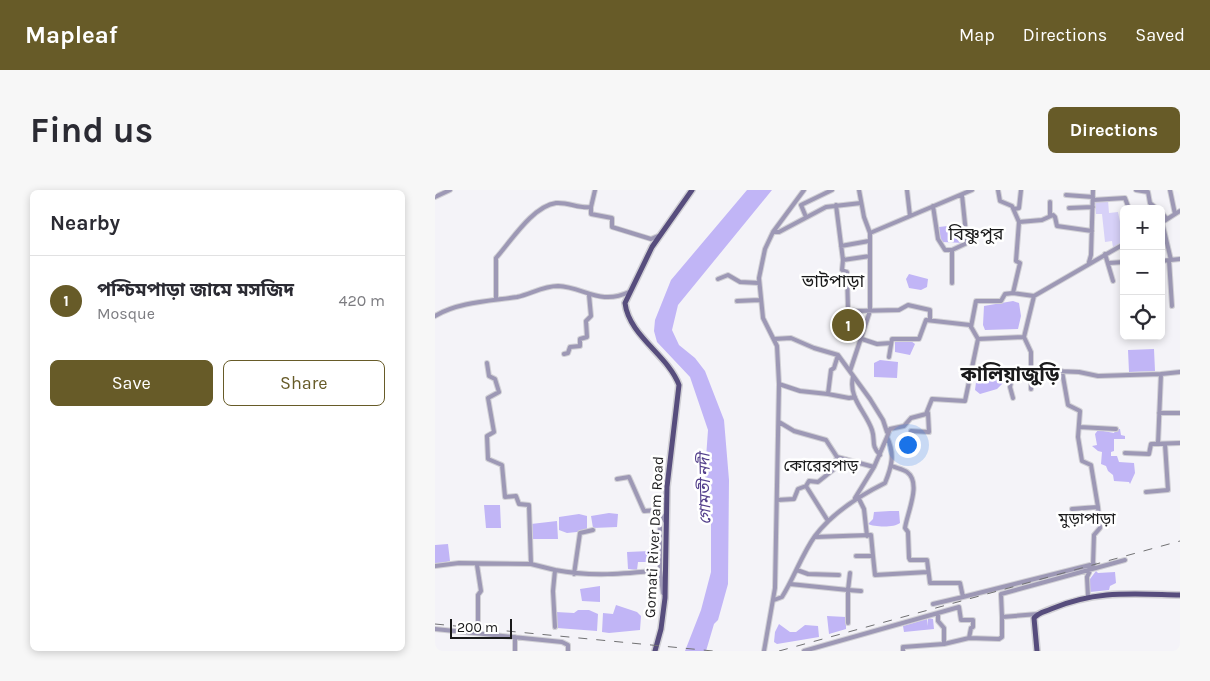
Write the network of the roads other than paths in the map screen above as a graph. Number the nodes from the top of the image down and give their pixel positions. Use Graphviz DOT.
graph roads {
  1 [pos="450,190"];
  2 [pos="595,190"];
  3 [pos="692,190"];
  4 [pos="804,190"];
  5 [pos="832,190"];
  6 [pos="859,190"];
  7 [pos="907,190"];
  8 [pos="972,190"];
  9 [pos="998,190"];
  10 [pos="1021,190"];
  11 [pos="1093,190"];
  12 [pos="1136,190"];
  13 [pos="1170,190"];
  14 [pos="962,195"];
  15 [pos="1066,195"];
  16 [pos="435,197"];
  17 [pos="1093,199"];
  18 [pos="1050,202"];
  19 [pos="861,203"];
  20 [pos="836,205"];
  21 [pos="1128,205"];
  22 [pos="1152,205"];
  23 [pos="933,206"];
  24 [pos="591,207"];
  25 [pos="1093,207"];
  26 [pos="1069,208"];
  27 [pos="1014,209"];
  28 [pos="1180,211"];
  29 [pos="1175,214"];
  30 [pos="1050,215"];
  31 [pos="910,216"];
  32 [pos="806,217"];
  33 [pos="1165,217"];
  34 [pos="1167,219"];
  35 [pos="1019,222"];
  36 [pos="1092,231"];
  37 [pos="773,232"];
  38 [pos="870,233"];
  39 [pos="660,234"];
  40 [pos="1165,237"];
  41 [pos="869,241"];
  42 [pos="841,246"];
  43 [pos="1120,246"];
  44 [pos="952,250"];
  45 [pos="1105,254"];
  46 [pos="1091,255"];
  47 [pos="870,256"];
  48 [pos="1095,259"];
  49 [pos="1180,259"];
  50 [pos="843,260"];
  51 [pos="1170,260"];
  52 [pos="1165,261"];
  53 [pos="1089,263"];
  54 [pos="1120,263"];
  55 [pos="1109,264"];
  56 [pos="718,279"];
  57 [pos="1113,281"];
  58 [pos="952,282"];
  59 [pos="759,283"];
  60 [pos="629,292"];
  61 [pos="1013,293"];
  62 [pos="589,295"];
  63 [pos="1034,296"];
  64 [pos="496,298"];
  65 [pos="760,300"];
  66 [pos="737,301"];
  67 [pos="1172,306"];
  68 [pos="870,311"];
  69 [pos="435,316"];
  70 [pos="931,320"];
  71 [pos="971,327"];
  72 [pos="1024,337"];
  73 [pos="774,339"];
  74 [pos="862,339"];
  75 [pos="978,339"];
  76 [pos="891,343"];
  77 [pos="564,354"];
  78 [pos="838,355"];
  79 [pos="889,357"];
  80 [pos="487,362"];
  81 [pos="1032,370"];
  82 [pos="850,371"];
  83 [pos="1062,371"];
  84 [pos="1180,372"];
  85 [pos="1161,374"];
  86 [pos="853,377"];
  87 [pos="779,384"];
  88 [pos="1031,389"];
  89 [pos="828,394"];
  90 [pos="855,397"];
  91 [pos="1013,398"];
  92 [pos="927,413"];
  93 [pos="1159,413"];
  94 [pos="1180,413"];
  95 [pos="779,422"];
  96 [pos="1079,427"];
  97 [pos="1116,429"];
  98 [pos="911,431"];
  99 [pos="887,435"];
  100 [pos="1180,443"];
  101 [pos="1158,444"];
  102 [pos="1165,444"];
  103 [pos="1125,453"];
  104 [pos="880,455"];
  105 [pos="837,457"];
  106 [pos="892,466"];
  107 [pos="874,467"];
  108 [pos="617,479"];
  109 [pos="806,486"];
  110 [pos="1147,492"];
  111 [pos="857,498"];
  112 [pos="777,500"];
  113 [pos="1098,507"];
  114 [pos="1072,509"];
  115 [pos="660,512"];
  116 [pos="665,521"];
  117 [pos="828,521"];
  118 [pos="593,530"];
  119 [pos="867,536"];
  120 [pos="815,537"];
  121 [pos="856,556"];
  122 [pos="873,556"];
  123 [pos="1125,560"];
  124 [pos="477,564"];
  125 [pos="531,564"];
  126 [pos="435,566"];
  127 [pos="1093,566"];
  128 [pos="555,570"];
  129 [pos="659,570"];
  130 [pos="797,570"];
  131 [pos="928,572"];
  132 [pos="850,573"];
  133 [pos="574,574"];
  134 [pos="839,575"];
  135 [pos="790,584"];
  136 [pos="848,590"];
  137 [pos="861,592"];
  138 [pos="1180,595"];
  139 [pos="1089,596"];
  140 [pos="963,597"];
  141 [pos="665,598"];
  142 [pos="774,600"];
  143 [pos="933,604"];
  144 [pos="938,613"];
  145 [pos="1038,614"];
  146 [pos="1003,616"];
  147 [pos="478,622"];
  148 [pos="848,623"];
  149 [pos="555,627"];
  150 [pos="435,630"];
  151 [pos="515,637"];
  152 [pos="969,638"];
  153 [pos="944,644"];
  154 [pos="515,651"];
  155 [pos="569,651"];
  156 [pos="655,651"];
  157 [pos="764,651"];
  158 [pos="804,651"];
  159 [pos="903,651"];
  160 [pos="1037,651"];
  1 -- 16 [label="street"];
  2 -- 24 [label="street"];
  3 -- 39 [label="main road, Gomati River Dam Road"];
  4 -- 37 [label="street"];
  5 -- 32 [label="street"];
  6 -- 19 [label="street"];
  7 -- 31 [label="street"];
  8 -- 14 [label="street"];
  9 -- 27 [label="street"];
  10 -- 27 [label="street"];
  11 -- 17 [label="street"];
  12 -- 22 [label="street"];
  13 -- 29 [label="street"];
  14 -- 23 [label="street"];
  14 -- 44 [label="street"];
  15 -- 17 [label="street"];
  17 -- 21 [label="street"];
  17 -- 25 [label="street"];
  18 -- 30 [label="street"];
  19 -- 20 [label="street"];
  19 -- 38 [label="street"];
  20 -- 32 [label="street"];
  20 -- 42 [label="street"];
  23 -- 31 [label="street"];
  23 -- 44 [label="street"];
  24 -- 39 [label="street"];
  24 -- 64 [label="street"];
  25 -- 26 [label="street"];
  25 -- 36 [label="street"];
  27 -- 35 [label="street"];
  28 -- 29 [label="street"];
  29 -- 34 [label="street"];
  30 -- 35 [label="street"];
  30 -- 36 [label="street"];
  31 -- 38 [label="street"];
  32 -- 37 [label="street"];
  33 -- 34 [label="street"];
  35 -- 61 [label="street"];
  36 -- 46 [label="street"];
  37 -- 59 [label="street"];
  38 -- 41 [label="street"];
  39 -- 60 [label="main road, Gomati River Dam Road"];
  40 -- 51 [label="street"];
  41 -- 42 [label="street"];
  41 -- 47 [label="street"];
  42 -- 50 [label="street"];
  43 -- 45 [label="street"];
  44 -- 58 [label="street"];
  45 -- 48 [label="street"];
  45 -- 55 [label="street"];
  46 -- 48 [label="street"];
  46 -- 53 [label="street"];
  47 -- 50 [label="street"];
  47 -- 68 [label="street"];
  48 -- 53 [label="street"];
  49 -- 51 [label="street"];
  50 -- 68 [label="street"];
  51 -- 52 [label="street"];
  51 -- 67 [label="street"];
  53 -- 63 [label="street"];
  54 -- 55 [label="street"];
  55 -- 57 [label="street"];
  56 -- 59 [label="street"];
  59 -- 65 [label="street"];
  60 -- 62 [label="street"];
  60 -- 116 [label="main road, Gomati River Dam Road"];
  61 -- 63 [label="street"];
  61 -- 71 [label="street"];
  62 -- 64 [label="street"];
  62 -- 77 [label="street"];
  63 -- 72 [label="street"];
  64 -- 69 [label="street"];
  65 -- 66 [label="street"];
  65 -- 73 [label="street"];
  68 -- 70 [label="street"];
  68 -- 74 [label="street"];
  70 -- 71 [label="street"];
  70 -- 76 [label="street"];
  71 -- 75 [label="street"];
  72 -- 75 [label="street"];
  72 -- 81 [label="street"];
  73 -- 78 [label="street"];
  73 -- 87 [label="street"];
  74 -- 76 [label="street"];
  74 -- 82 [label="street"];
  75 -- 92 [label="street"];
  76 -- 79 [label="street"];
  78 -- 82 [label="street"];
  78 -- 89 [label="street"];
  80 -- 125 [label="street"];
  81 -- 83 [label="street"];
  81 -- 88 [label="street"];
  81 -- 91 [label="street"];
  82 -- 86 [label="street"];
  83 -- 85 [label="street"];
  83 -- 96 [label="street"];
  84 -- 85 [label="street"];
  85 -- 93 [label="street"];
  86 -- 90 [label="street"];
  86 -- 99 [label="street"];
  87 -- 89 [label="street"];
  87 -- 95 [label="street"];
  89 -- 90 [label="street"];
  90 -- 104 [label="street"];
  92 -- 98 [label="street"];
  92 -- 99 [label="street"];
  93 -- 94 [label="street"];
  93 -- 101 [label="street"];
  95 -- 105 [label="street"];
  95 -- 112 [label="street"];
  96 -- 97 [label="street"];
  96 -- 113 [label="street"];
  99 -- 104 [label="street"];
  99 -- 106 [label="street"];
  100 -- 102 [label="street"];
  101 -- 102 [label="street"];
  101 -- 103 [label="street"];
  102 -- 110 [label="street"];
  104 -- 107 [label="street"];
  105 -- 107 [label="street"];
  105 -- 109 [label="street"];
  106 -- 111 [label="street"];
  106 -- 131 [label="street"];
  107 -- 111 [label="street"];
  108 -- 115 [label="street"];
  109 -- 112 [label="street"];
  109 -- 117 [label="street"];
  111 -- 117 [label="street"];
  111 -- 119 [label="street"];
  112 -- 142 [label="street"];
  113 -- 114 [label="street"];
  113 -- 127 [label="street"];
  115 -- 116 [label="street"];
  115 -- 129 [label="street"];
  116 -- 141 [label="main road, Gomati River Dam Road"];
  117 -- 120 [label="street"];
  118 -- 133 [label="street"];
  119 -- 120 [label="street"];
  119 -- 122 [label="street"];
  120 -- 130 [label="street"];
  121 -- 122 [label="street"];
  122 -- 131 [label="street"];
  123 -- 127 [label="street"];
  124 -- 125 [label="street"];
  124 -- 126 [label="street"];
  124 -- 147 [label="street"];
  125 -- 128 [label="street"];
  127 -- 139 [label="street"];
  127 -- 140 [label="street"];
  127 -- 146 [label="street"];
  128 -- 133 [label="street"];
  128 -- 149 [label="street"];
  129 -- 133 [label="street"];
  129 -- 141 [label="street"];
  130 -- 134 [label="street"];
  130 -- 135 [label="street"];
  131 -- 140 [label="street"];
  132 -- 136 [label="street"];
  135 -- 136 [label="street"];
  135 -- 142 [label="street"];
  136 -- 137 [label="street"];
  136 -- 148 [label="street"];
  138 -- 139 [label="main road"];
  139 -- 145 [label="main road"];
  140 -- 143 [label="street"];
  141 -- 156 [label="main road, Gomati River Dam Road"];
  142 -- 157 [label="street"];
  144 -- 152 [label="street"];
  144 -- 153 [label="street"];
  144 -- 158 [label="street"];
  145 -- 146 [label="street"];
  145 -- 160 [label="main road"];
  146 -- 152 [label="street"];
  150 -- 151 [label="street"];
  151 -- 154 [label="street"];
  151 -- 155 [label="street"];
  152 -- 153 [label="street"];
  153 -- 159 [label="street"];
}
